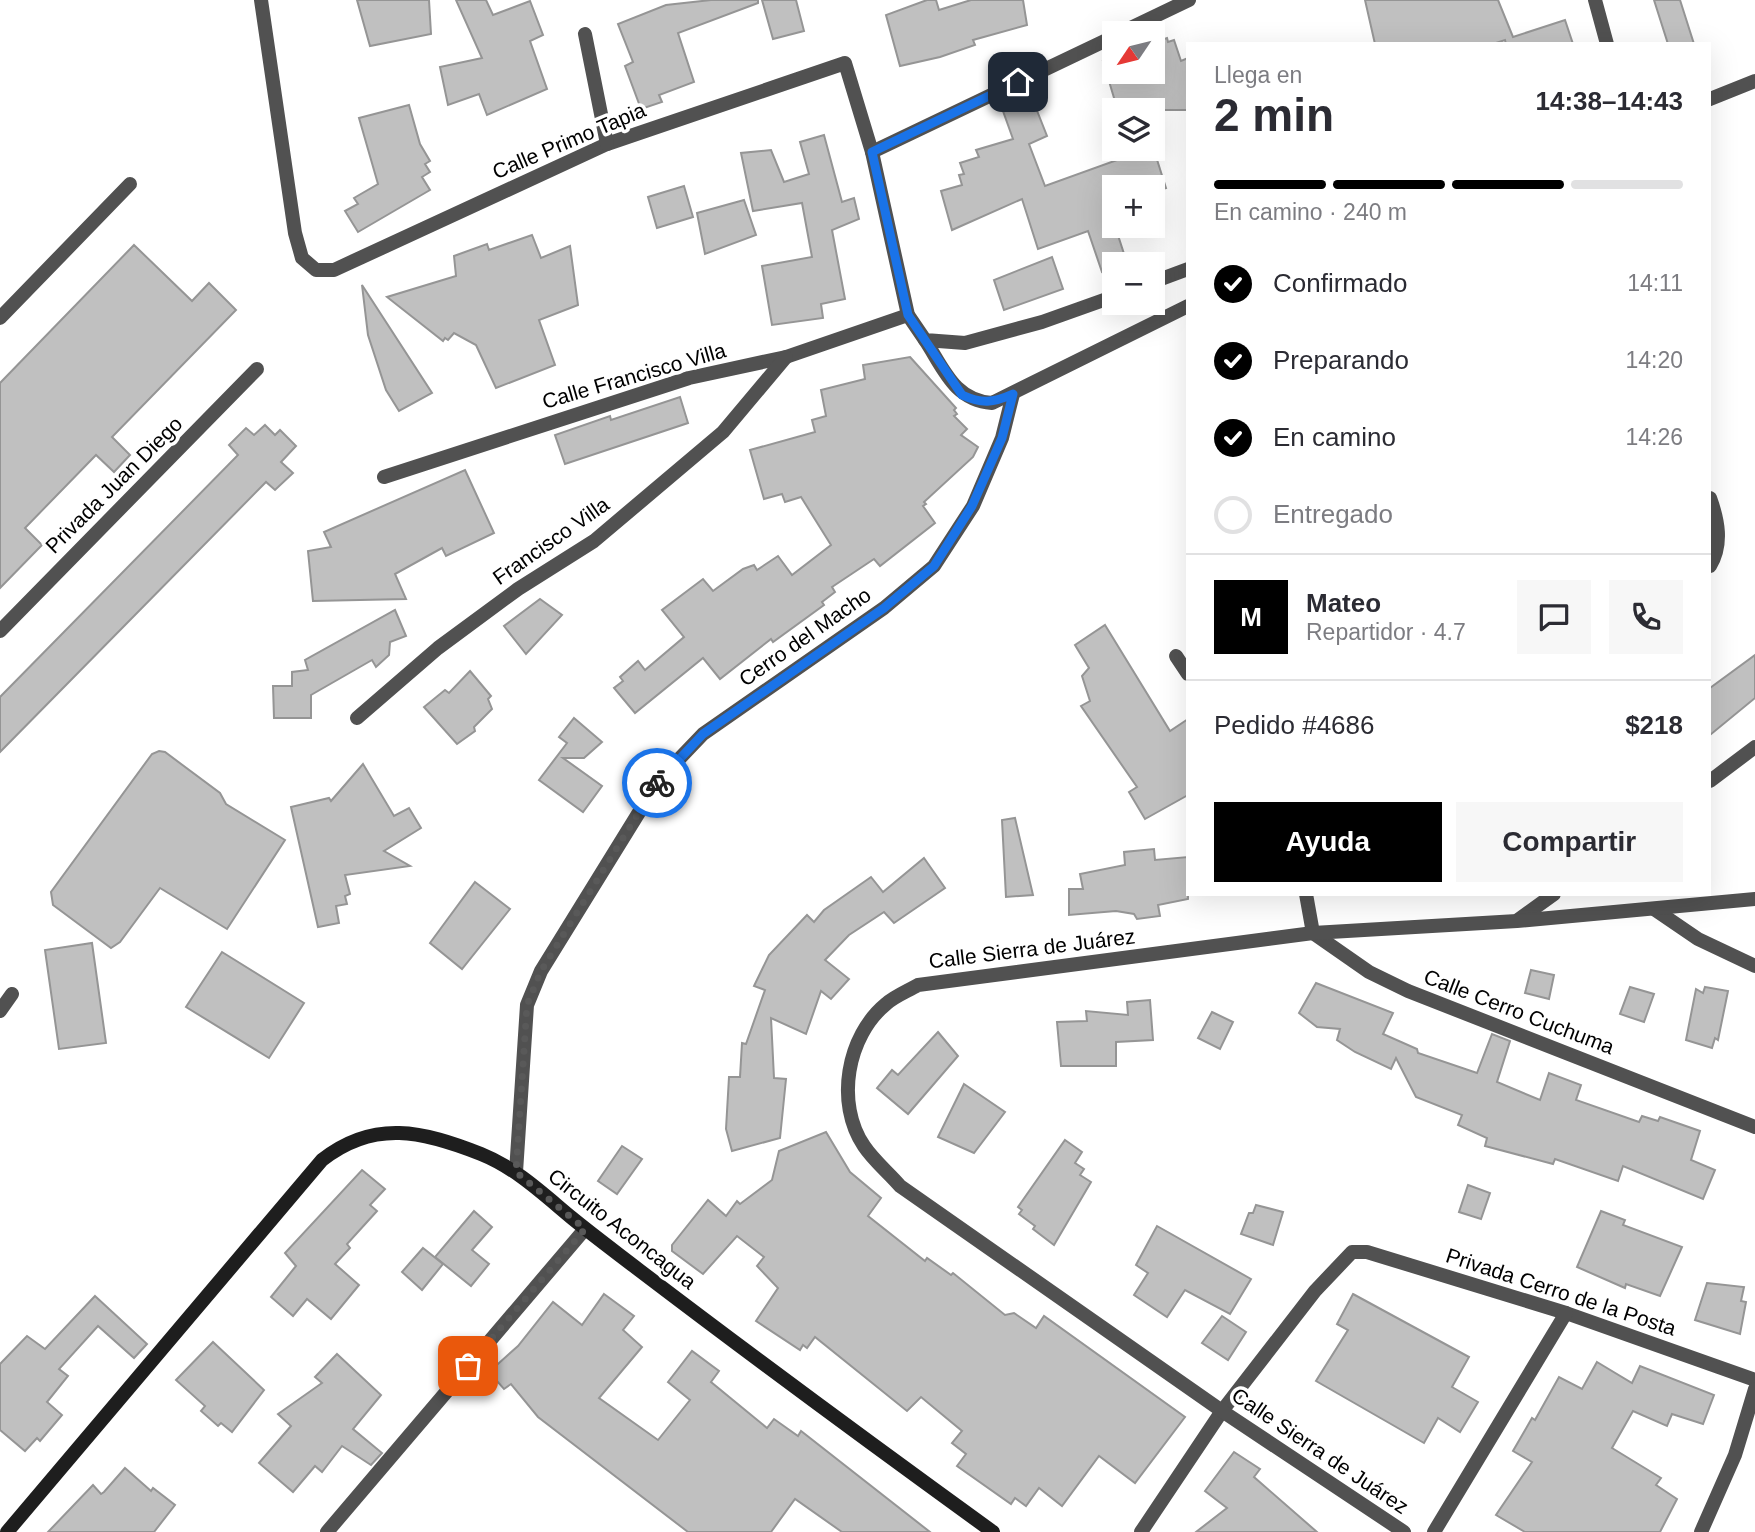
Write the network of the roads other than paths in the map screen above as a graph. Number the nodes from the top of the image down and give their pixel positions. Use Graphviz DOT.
graph roads {
  1 [pos="261,0"];
  2 [pos="1189,0"];
  3 [pos="1595,0"];
  4 [pos="1145,21"];
  5 [pos="585,34"];
  6 [pos="1102,42"];
  7 [pos="1606,42"];
  8 [pos="1755,81"];
  9 [pos="1711,99"];
  10 [pos="607,144"];
  11 [pos="872,152"];
  12 [pos="130,184"];
  13 [pos="1186,270"];
  14 [pos="1165,278"];
  15 [pos="1102,301"];
  16 [pos="1186,307"];
  17 [pos="908,315"];
  18 [pos="0,318"];
  19 [pos="925,340"];
  20 [pos="786,357"];
  21 [pos="257,369"];
  22 [pos="1013,394"];
  23 [pos="383,477"];
  24 [pos="1711,501"];
  25 [pos="1711,564"];
  26 [pos="0,631"];
  27 [pos="1176,656"];
  28 [pos="1186,671"];
  29 [pos="357,718"];
  30 [pos="1755,747"];
  31 [pos="1711,780"];
  32 [pos="1306,896"];
  33 [pos="1551,896"];
  34 [pos="1755,899"];
  35 [pos="1654,909"];
  36 [pos="1517,921"];
  37 [pos="1313,933"];
  38 [pos="1755,966"];
  39 [pos="12,994"];
  40 [pos="0,1011"];
  41 [pos="1755,1127"];
  42 [pos="516,1172"];
  43 [pos="585,1229"];
  44 [pos="1566,1313"];
  45 [pos="1755,1380"];
  46 [pos="1755,1389"];
  47 [pos="1222,1411"];
  48 [pos="7,1532"];
  49 [pos="327,1532"];
  50 [pos="993,1532"];
  51 [pos="1141,1532"];
  52 [pos="1404,1532"];
  53 [pos="1434,1532"];
  54 [pos="1701,1532"];
  1 -- 10 [label="street, Calle Primo Tapia"];
  2 -- 4 [label="street"];
  3 -- 7 [label="street"];
  5 -- 10 [label="street"];
  6 -- 11 [label="street"];
  8 -- 9 [label="street"];
  10 -- 11 [label="street, Calle Primo Tapia"];
  11 -- 17 [label="street"];
  12 -- 18 [label="street"];
  13 -- 14 [label="street"];
  15 -- 19 [label="street"];
  16 -- 22 [label="street"];
  17 -- 19 [label="street"];
  17 -- 20 [label="street, Calle Francisco Villa"];
  19 -- 22 [label="street"];
  20 -- 23 [label="street, Calle Francisco Villa"];
  20 -- 29 [label="street, Francisco Villa"];
  21 -- 26 [label="street, Privada Juan Diego"];
  22 -- 42 [label="street, Cerro del Macho"];
  24 -- 25 [label="street"];
  27 -- 28 [label="street"];
  30 -- 31 [label="street"];
  32 -- 37 [label="street"];
  33 -- 36 [label="street"];
  34 -- 35 [label="street, Calle Sierra de Juárez"];
  35 -- 36 [label="street, Calle Sierra de Juárez"];
  35 -- 38 [label="street"];
  36 -- 37 [label="street, Calle Sierra de Juárez"];
  37 -- 41 [label="street, Calle Cerro Cuchuma"];
  37 -- 47 [label="street, Calle Sierra de Juárez"];
  39 -- 40 [label="street"];
  42 -- 43 [label="street, Circuito Aconcagua"];
  42 -- 48 [label="street, Circuito Aconcagua"];
  43 -- 49 [label="street"];
  43 -- 50 [label="street, Circuito Aconcagua"];
  44 -- 45 [label="street, Privada Cerro de la Posta"];
  44 -- 47 [label="street, Privada Cerro de la Posta"];
  44 -- 53 [label="street"];
  46 -- 54 [label="street"];
  47 -- 51 [label="street"];
  47 -- 52 [label="street, Calle Sierra de Juárez"];
}
